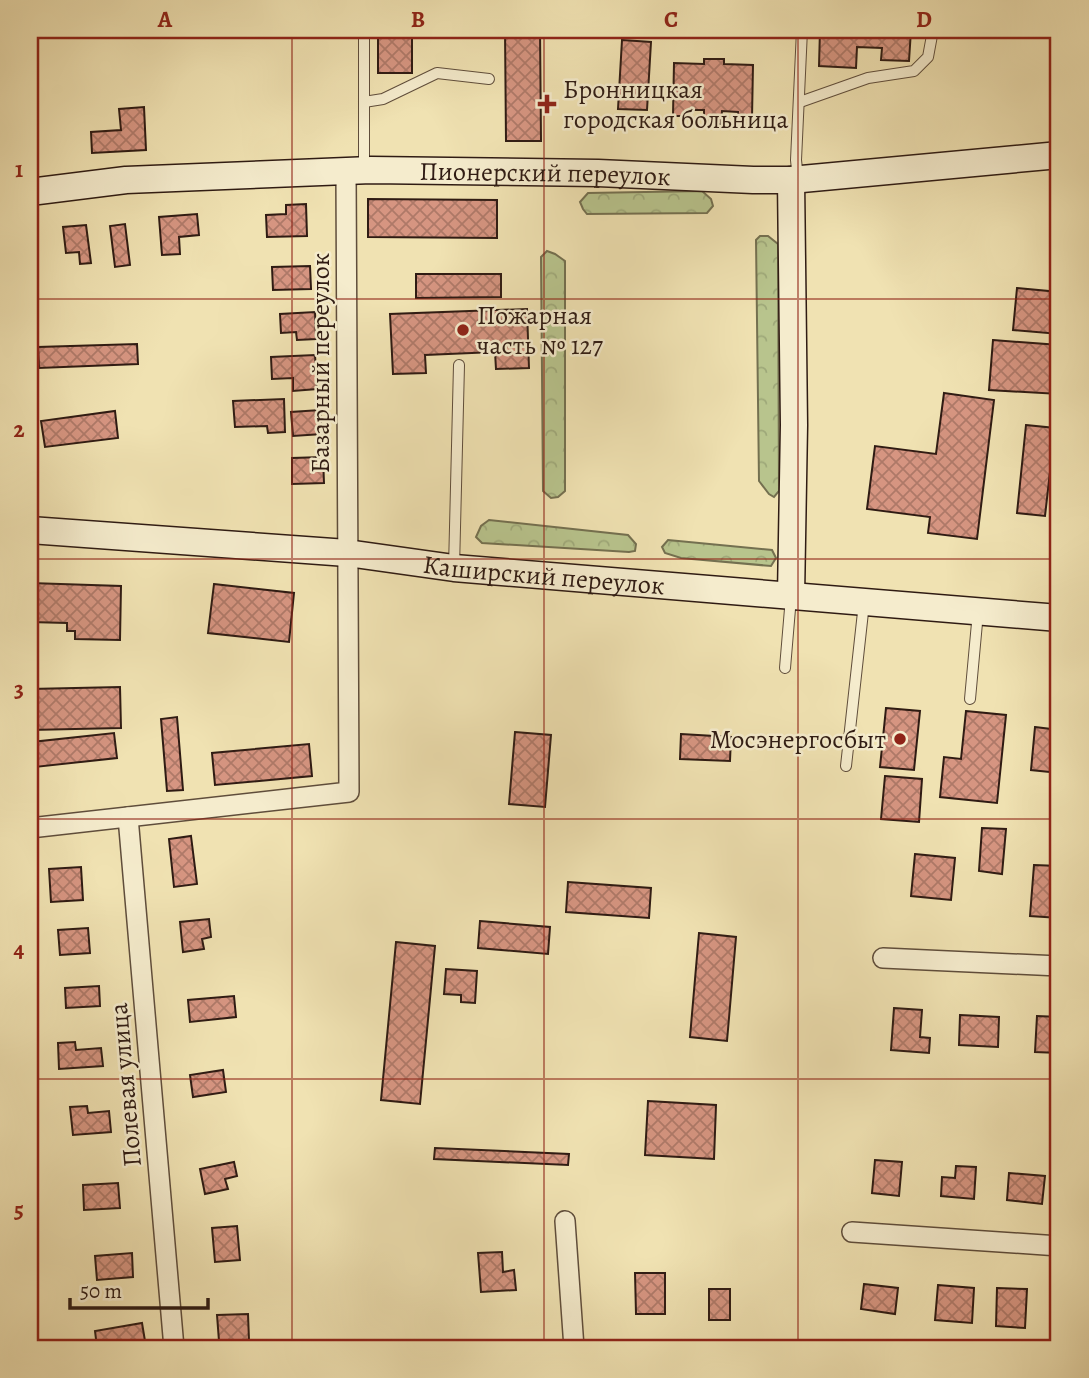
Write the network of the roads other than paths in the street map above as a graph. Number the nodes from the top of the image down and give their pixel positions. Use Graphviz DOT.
graph roads {
  1 [pos="364,30"];
  2 [pos="802,30"];
  3 [pos="933,30"];
  4 [pos="489,79"];
  5 [pos="364,102"];
  6 [pos="800,102"];
  7 [pos="1059,155"];
  8 [pos="355,171"];
  9 [pos="795,179"];
  10 [pos="30,192"];
  11 [pos="459,365"];
  12 [pos="30,374"];
  13 [pos="30,409"];
  14 [pos="30,530"];
  15 [pos="347,553"];
  16 [pos="454,568"];
  17 [pos="791,596"];
  18 [pos="864,602"];
  19 [pos="978,611"];
  20 [pos="1059,618"];
  21 [pos="785,668"];
  22 [pos="970,699"];
  23 [pos="846,766"];
  24 [pos="128,817"];
  25 [pos="30,828"];
  26 [pos="883,958"];
  27 [pos="1059,966"];
  28 [pos="565,1221"];
  29 [pos="852,1232"];
  30 [pos="1059,1246"];
  31 [pos="174,1348"];
  32 [pos="574,1348"];
  1 -- 5 [label="lane"];
  2 -- 6 [label="lane"];
  3 -- 6 [label="lane"];
  4 -- 5 [label="lane"];
  5 -- 8 [label="lane"];
  6 -- 9 [label="lane"];
  7 -- 9 [label="street, Пионерский переулок"];
  8 -- 9 [label="street, Пионерский переулок"];
  8 -- 10 [label="street, Пионерский переулок"];
  8 -- 15 [label="street, Базарный переулок"];
  9 -- 17 [label="street"];
  11 -- 16 [label="lane"];
  12 -- 13 [label="lane"];
  14 -- 15 [label="street, Каширский переулок"];
  15 -- 16 [label="street, Каширский переулок"];
  15 -- 24 [label="street, Базарный переулок"];
  16 -- 17 [label="street, Каширский переулок"];
  17 -- 18 [label="street, Каширский переулок"];
  17 -- 21 [label="lane"];
  18 -- 19 [label="street, Каширский переулок"];
  18 -- 23 [label="lane"];
  19 -- 20 [label="street, Каширский переулок"];
  19 -- 22 [label="lane"];
  24 -- 25 [label="street"];
  24 -- 31 [label="street, Полевая улица"];
  26 -- 27 [label="street"];
  28 -- 32 [label="street"];
  29 -- 30 [label="street"];
}
